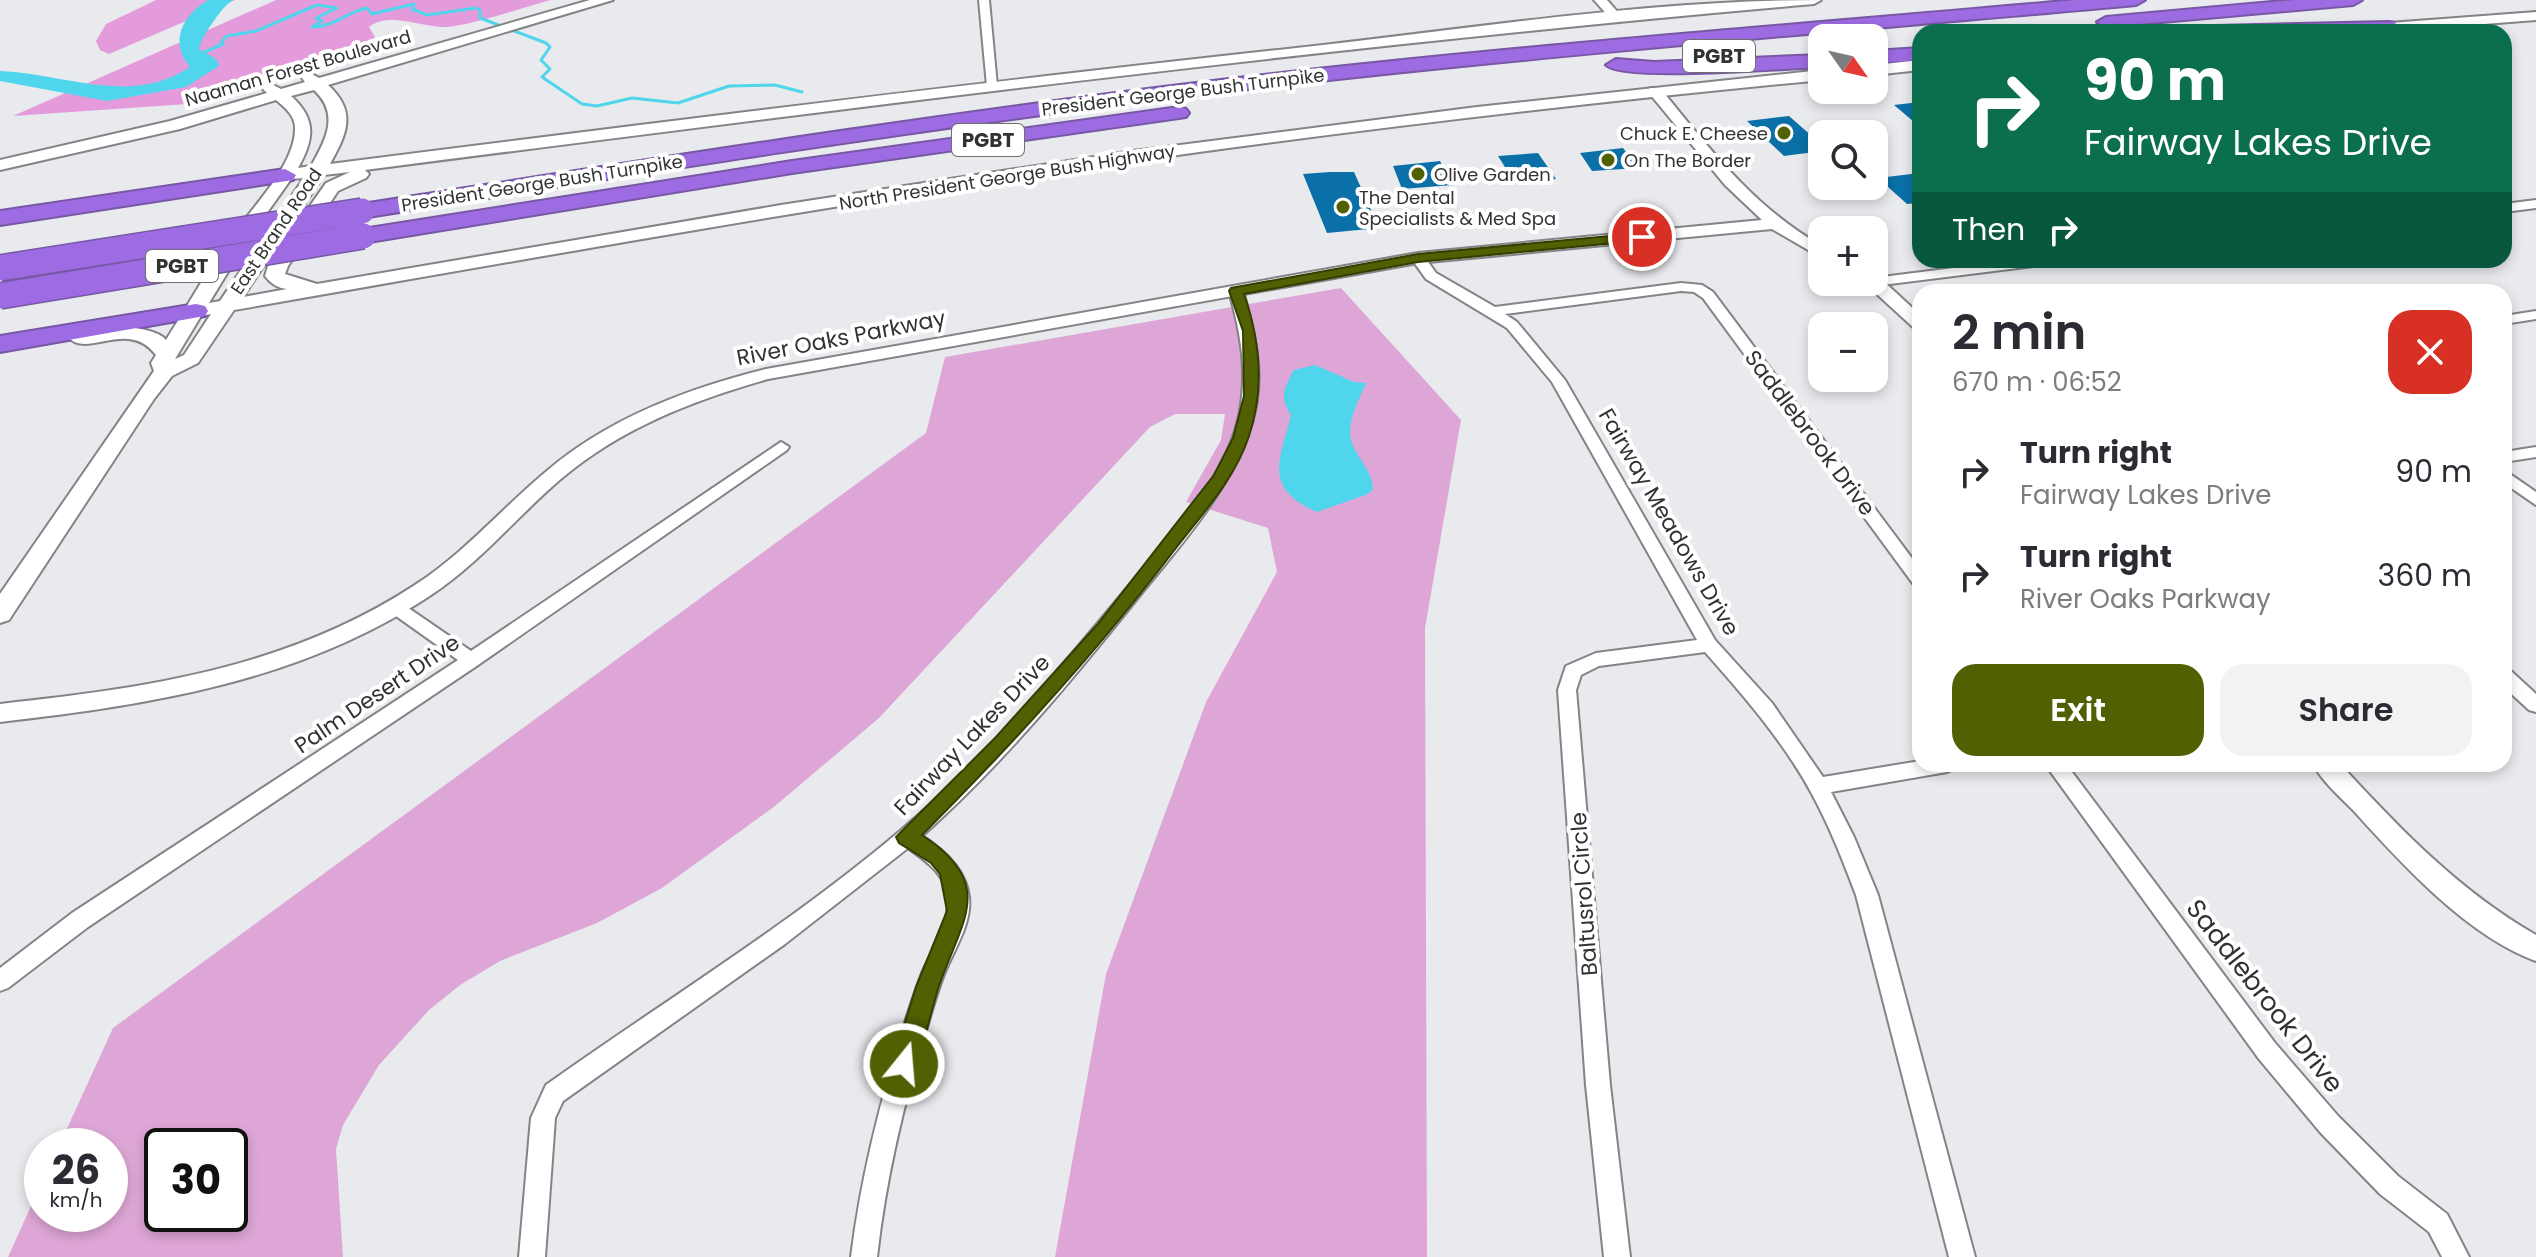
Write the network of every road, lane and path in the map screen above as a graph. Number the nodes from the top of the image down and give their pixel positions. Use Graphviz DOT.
graph roads {
  1 [pos="578,0"];
  2 [pos="606,0"];
  3 [pos="984,0"];
  4 [pos="1600,0"];
  5 [pos="1814,0"];
  6 [pos="1949,0"];
  7 [pos="2136,0"];
  8 [pos="2353,0"];
  9 [pos="555,10"];
  10 [pos="2536,16"];
  11 [pos="1616,17"];
  12 [pos="2086,24"];
  13 [pos="2429,24"];
  14 [pos="1912,39"];
  15 [pos="1669,41"];
  16 [pos="1888,41"];
  17 [pos="1808,48"];
  18 [pos="1912,55"];
  19 [pos="1888,56"];
  20 [pos="1808,62"];
  21 [pos="1616,65"];
  22 [pos="1912,66"];
  23 [pos="1888,68"];
  24 [pos="1808,76"];
  25 [pos="1476,80"];
  26 [pos="314,81"];
  27 [pos="992,86"];
  28 [pos="1655,91"];
  29 [pos="275,92"];
  30 [pos="1259,103"];
  31 [pos="338,134"];
  32 [pos="493,147"];
  33 [pos="0,163"];
  34 [pos="317,172"];
  35 [pos="285,175"];
  36 [pos="2536,204"];
  37 [pos="2512,207"];
  38 [pos="0,218"];
  39 [pos="1772,224"];
  40 [pos="1808,245"];
  41 [pos="1418,258"];
  42 [pos="0,268"];
  43 [pos="1985,268"];
  44 [pos="376,278"];
  45 [pos="1888,280"];
  46 [pos="1236,291"];
  47 [pos="1888,295"];
  48 [pos="0,296"];
  49 [pos="225,306"];
  50 [pos="196,311"];
  51 [pos="1493,311"];
  52 [pos="2536,315"];
  53 [pos="1912,317"];
  54 [pos="2512,319"];
  55 [pos="43,337"];
  56 [pos="0,344"];
  57 [pos="166,364"];
  58 [pos="781,447"];
  59 [pos="2536,452"];
  60 [pos="2512,456"];
  61 [pos="2512,481"];
  62 [pos="2536,500"];
  63 [pos="1912,570"];
  64 [pos="395,607"];
  65 [pos="0,614"];
  66 [pos="1709,645"];
  67 [pos="471,660"];
  68 [pos="2512,683"];
  69 [pos="2536,705"];
  70 [pos="0,713"];
  71 [pos="1912,770"];
  72 [pos="2061,772"];
  73 [pos="2332,772"];
  74 [pos="1818,786"];
  75 [pos="907,837"];
  76 [pos="2536,949"];
  77 [pos="0,981"];
  78 [pos="2453,1250"];
  79 [pos="532,1257"];
  80 [pos="864,1257"];
  81 [pos="1617,1257"];
  82 [pos="1962,1257"];
  1 -- 9 [label="main road, Naaman Forest Boulevard"];
  2 -- 9 [label="main road, Naaman Forest Boulevard"];
  3 -- 27 [label="street"];
  4 -- 11 [label="street"];
  5 -- 11 [label="main road"];
  6 -- 15 [label="highway"];
  7 -- 15 [label="highway, President George Bush Turnpike / PGBT"];
  8 -- 12 [label="highway"];
  9 -- 26 [label="main road, Naaman Forest Boulevard"];
  10 -- 13 [label="main road"];
  11 -- 27 [label="main road"];
  14 -- 16 [label="highway"];
  15 -- 42 [label="highway, President George Bush Turnpike / PGBT, bridge"];
  17 -- 21 [label="highway, PGBT"];
  18 -- 19 [label="highway"];
  20 -- 21 [label="highway"];
  21 -- 25 [label="highway, PGBT"];
  22 -- 23 [label="main road"];
  24 -- 28 [label="main road, North President George Bush Highway"];
  26 -- 29 [label="main road, Naaman Forest Boulevard"];
  26 -- 31 [label="main road"];
  27 -- 32 [label="main road"];
  28 -- 39 [label="street"];
  28 -- 44 [label="main road, North President George Bush Highway"];
  29 -- 33 [label="main road, Naaman Forest Boulevard"];
  29 -- 35 [label="main road, East Brand Road"];
  30 -- 48 [label="highway, President George Bush Turnpike / PGBT, bridge"];
  31 -- 32 [label="main road"];
  31 -- 34 [label="main road, East Brand Road"];
  32 -- 34 [label="main road"];
  32 -- 44 [label="main road"];
  34 -- 35 [label="main road"];
  34 -- 49 [label="main road, East Brand Road"];
  35 -- 38 [label="highway"];
  35 -- 50 [label="main road, East Brand Road"];
  36 -- 37 [label="street"];
  39 -- 40 [label="street"];
  39 -- 41 [label="street, River Oaks Parkway"];
  41 -- 46 [label="street, River Oaks Parkway"];
  41 -- 51 [label="street, Fairway Meadows Drive"];
  43 -- 45 [label="street"];
  44 -- 49 [label="main road, North President George Bush Highway"];
  46 -- 64 [label="street, River Oaks Parkway"];
  46 -- 75 [label="street, Fairway Lakes Drive"];
  47 -- 53 [label="street"];
  49 -- 50 [label="main road, North President George Bush Highway"];
  49 -- 57 [label="main road, East Brand Road"];
  50 -- 55 [label="highway"];
  50 -- 57 [label="main road, East Brand Road"];
  51 -- 63 [label="street, Saddlebrook Drive"];
  51 -- 66 [label="street, Fairway Meadows Drive"];
  52 -- 54 [label="street"];
  55 -- 56 [label="highway"];
  55 -- 57 [label="main road"];
  57 -- 65 [label="main road, East Brand Road"];
  58 -- 67 [label="street, Palm Desert Drive"];
  59 -- 60 [label="street"];
  61 -- 62 [label="street"];
  64 -- 67 [label="street"];
  64 -- 70 [label="street, River Oaks Parkway"];
  66 -- 74 [label="street, Fairway Meadows Drive"];
  66 -- 81 [label="street, Baltusrol Circle"];
  67 -- 77 [label="street, Palm Desert Drive"];
  68 -- 69 [label="street"];
  71 -- 74 [label="street"];
  72 -- 78 [label="street, Saddlebrook Drive"];
  73 -- 76 [label="street"];
  74 -- 82 [label="street, Fairway Meadows Drive"];
  75 -- 79 [label="street, Fairway Lakes Drive"];
  75 -- 80 [label="street"];
}
